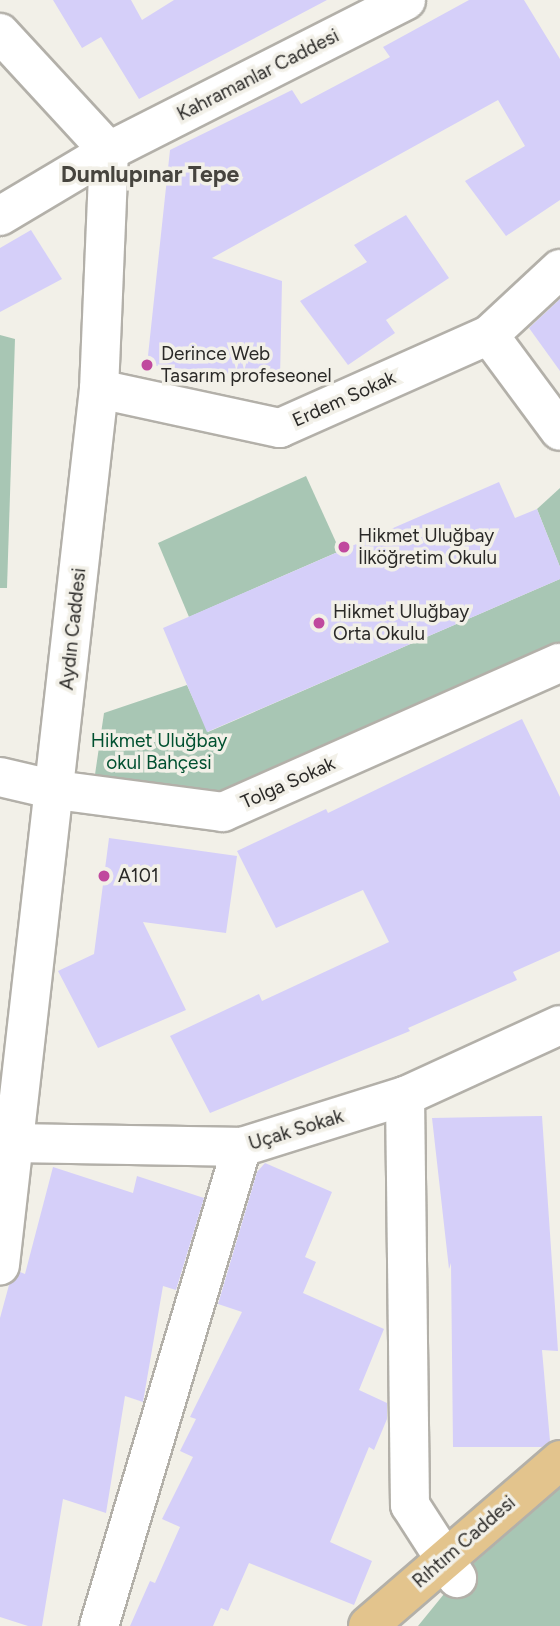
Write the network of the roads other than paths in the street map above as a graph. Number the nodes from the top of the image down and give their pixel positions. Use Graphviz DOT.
graph roads {
  1 [pos="406,0"];
  2 [pos="0,33"];
  3 [pos="109,151"];
  4 [pos="0,216"];
  5 [pos="560,269"];
  6 [pos="489,335"];
  7 [pos="99,389"];
  8 [pos="560,431"];
  9 [pos="560,663"];
  10 [pos="0,777"];
  11 [pos="56,790"];
  12 [pos="560,1025"];
  13 [pos="405,1096"];
  14 [pos="13,1143"];
  15 [pos="242,1147"];
  16 [pos="0,1265"];
  17 [pos="560,1460"];
  18 [pos="560,1488"];
  19 [pos="450,1568"];
  20 [pos="99,1626"];
  21 [pos="369,1626"];
  22 [pos="404,1626"];
  1 -- 3 [label="street, Kahramanlar Caddesi"];
  2 -- 3 [label="street"];
  3 -- 4 [label="street, Kahramanlar Caddesi"];
  3 -- 7 [label="street, Aydın Caddesi"];
  5 -- 6 [label="street, Erdem Sokak"];
  6 -- 7 [label="street, Erdem Sokak"];
  6 -- 8 [label="street"];
  7 -- 11 [label="street, Aydın Caddesi"];
  9 -- 11 [label="street, Tolga Sokak"];
  10 -- 11 [label="street, Tolga Sokak"];
  11 -- 14 [label="street, Aydın Caddesi"];
  12 -- 13 [label="street, Uçak Sokak"];
  13 -- 15 [label="street, Uçak Sokak"];
  13 -- 19 [label="street"];
  14 -- 15 [label="street, Uçak Sokak"];
  14 -- 16 [label="street, Aydın Caddesi"];
  15 -- 20 [label="street"];
  17 -- 19 [label="main road, Rıhtım Caddesi"];
  18 -- 19 [label="main road, Rıhtım Caddesi"];
  19 -- 21 [label="main road, Rıhtım Caddesi"];
  19 -- 22 [label="main road, Rıhtım Caddesi"];
}
